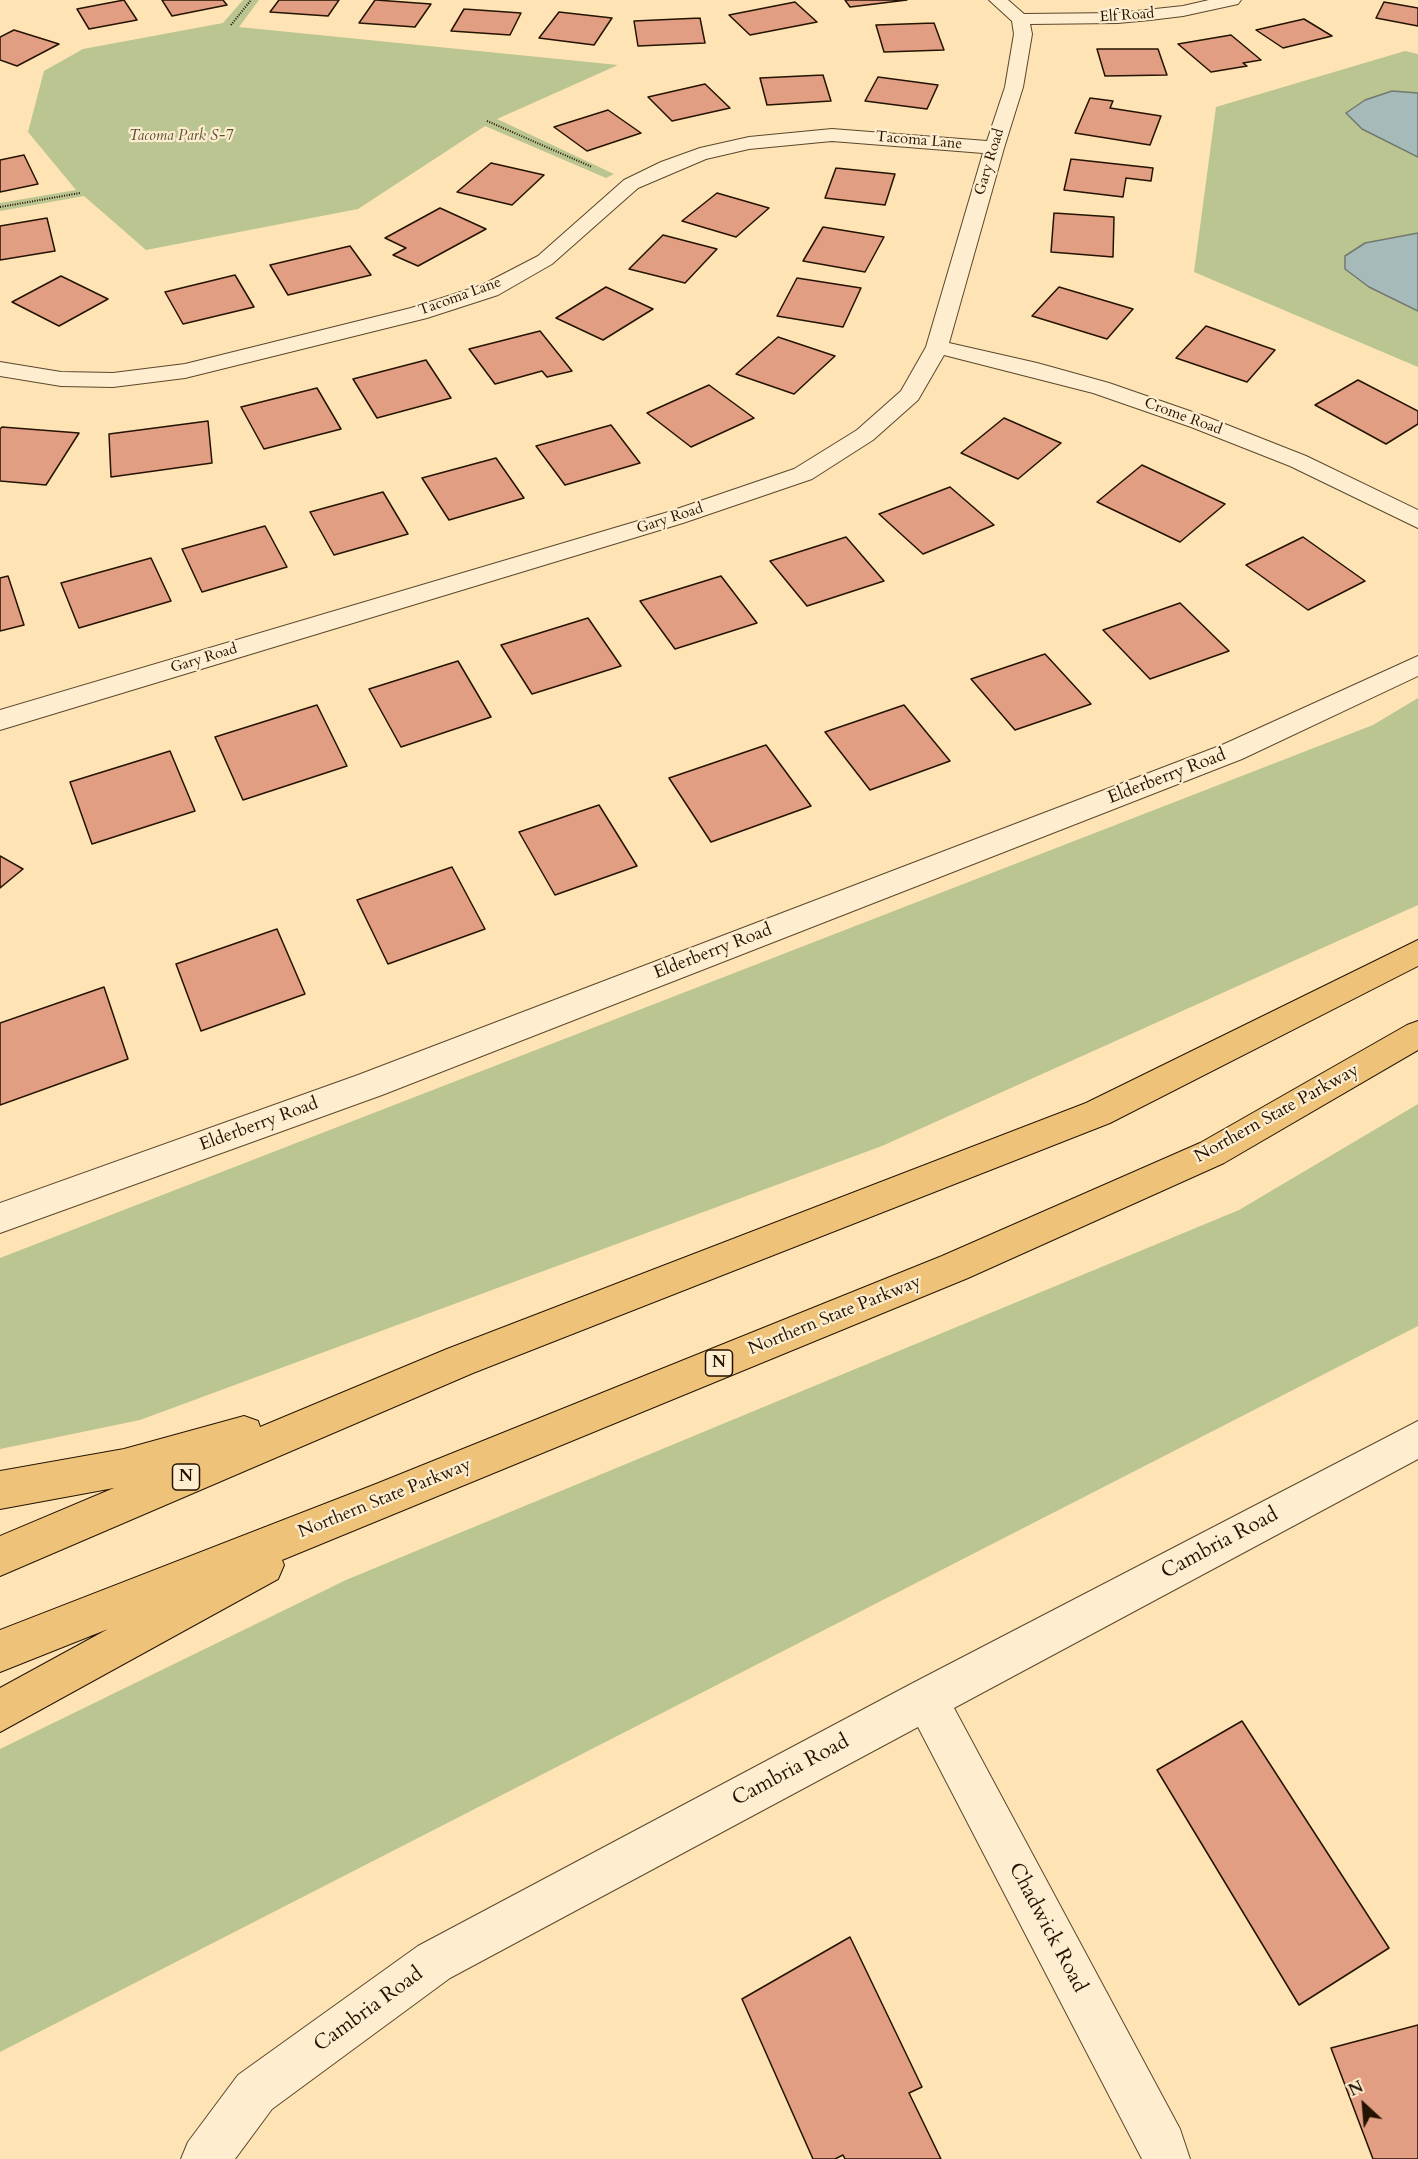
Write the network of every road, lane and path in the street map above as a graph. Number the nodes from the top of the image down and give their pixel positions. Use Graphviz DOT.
graph roads {
  1 [pos="251,0"];
  2 [pos="998,0"];
  3 [pos="1232,0"];
  4 [pos="1020,19"];
  5 [pos="231,25"];
  6 [pos="487,121"];
  7 [pos="994,148"];
  8 [pos="631,184"];
  9 [pos="80,193"];
  10 [pos="0,207"];
  11 [pos="937,346"];
  12 [pos="0,369"];
  13 [pos="1418,520"];
  14 [pos="1418,665"];
  15 [pos="0,720"];
  16 [pos="1418,952"];
  17 [pos="1418,1034"];
  18 [pos="0,1218"];
  19 [pos="373,1398"];
  20 [pos="1418,1439"];
  21 [pos="0,1490"];
  22 [pos="376,1503"];
  23 [pos="0,1556"];
  24 [pos="0,1651"];
  25 [pos="926,1699"];
  26 [pos="0,1711"];
  27 [pos="205,2159"];
  28 [pos="1166,2159"];
  1 -- 5 [label="path"];
  2 -- 4 [label="street"];
  3 -- 4 [label="street, Elf Road"];
  4 -- 7 [label="street, Gary Road"];
  6 -- 8 [label="path"];
  7 -- 8 [label="street, Tacoma Lane"];
  7 -- 11 [label="street, Gary Road"];
  8 -- 12 [label="street, Tacoma Lane"];
  9 -- 10 [label="path"];
  11 -- 13 [label="street, Crome Road"];
  11 -- 15 [label="street, Gary Road"];
  14 -- 18 [label="street, Elderberry Road"];
  16 -- 19 [label="highway, N"];
  17 -- 22 [label="highway, Northern State Parkway / N"];
  19 -- 21 [label="highway"];
  19 -- 23 [label="highway, N"];
  20 -- 25 [label="street, Cambria Road"];
  22 -- 24 [label="highway, Northern State Parkway / N"];
  22 -- 26 [label="highway"];
  25 -- 27 [label="street, Cambria Road"];
  25 -- 28 [label="street, Chadwick Road"];
}
